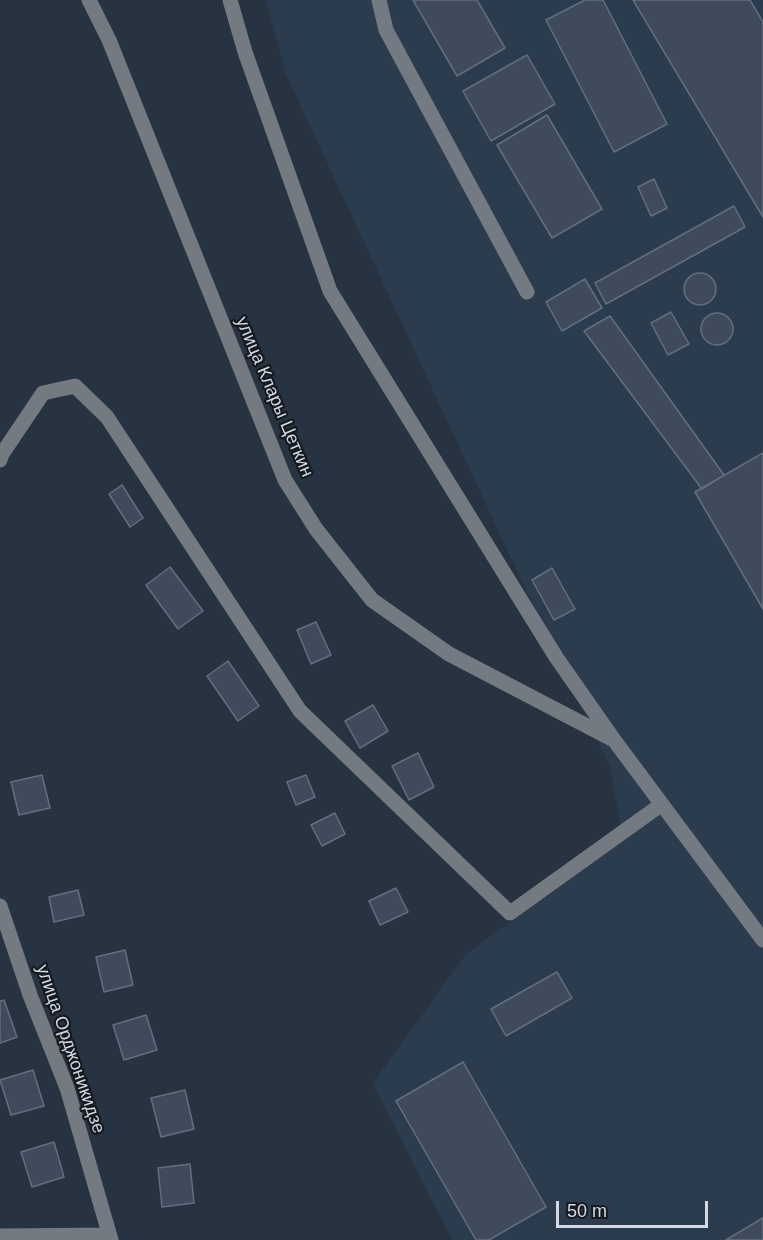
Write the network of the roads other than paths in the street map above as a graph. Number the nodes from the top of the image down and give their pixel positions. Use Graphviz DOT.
graph roads {
  1 [pos="89,0"];
  2 [pos="230,0"];
  3 [pos="379,0"];
  4 [pos="526,292"];
  5 [pos="0,460"];
  6 [pos="614,740"];
  7 [pos="662,804"];
  8 [pos="0,906"];
  9 [pos="763,940"];
  10 [pos="0,1236"];
  11 [pos="110,1238"];
  1 -- 6 [label="street, улица Клары Цеткин"];
  2 -- 6 [label="street"];
  3 -- 4 [label="street"];
  5 -- 7 [label="street"];
  6 -- 7 [label="street"];
  7 -- 9 [label="street"];
  8 -- 11 [label="street, улица Орджоникидзе"];
  10 -- 11 [label="street"];
}
